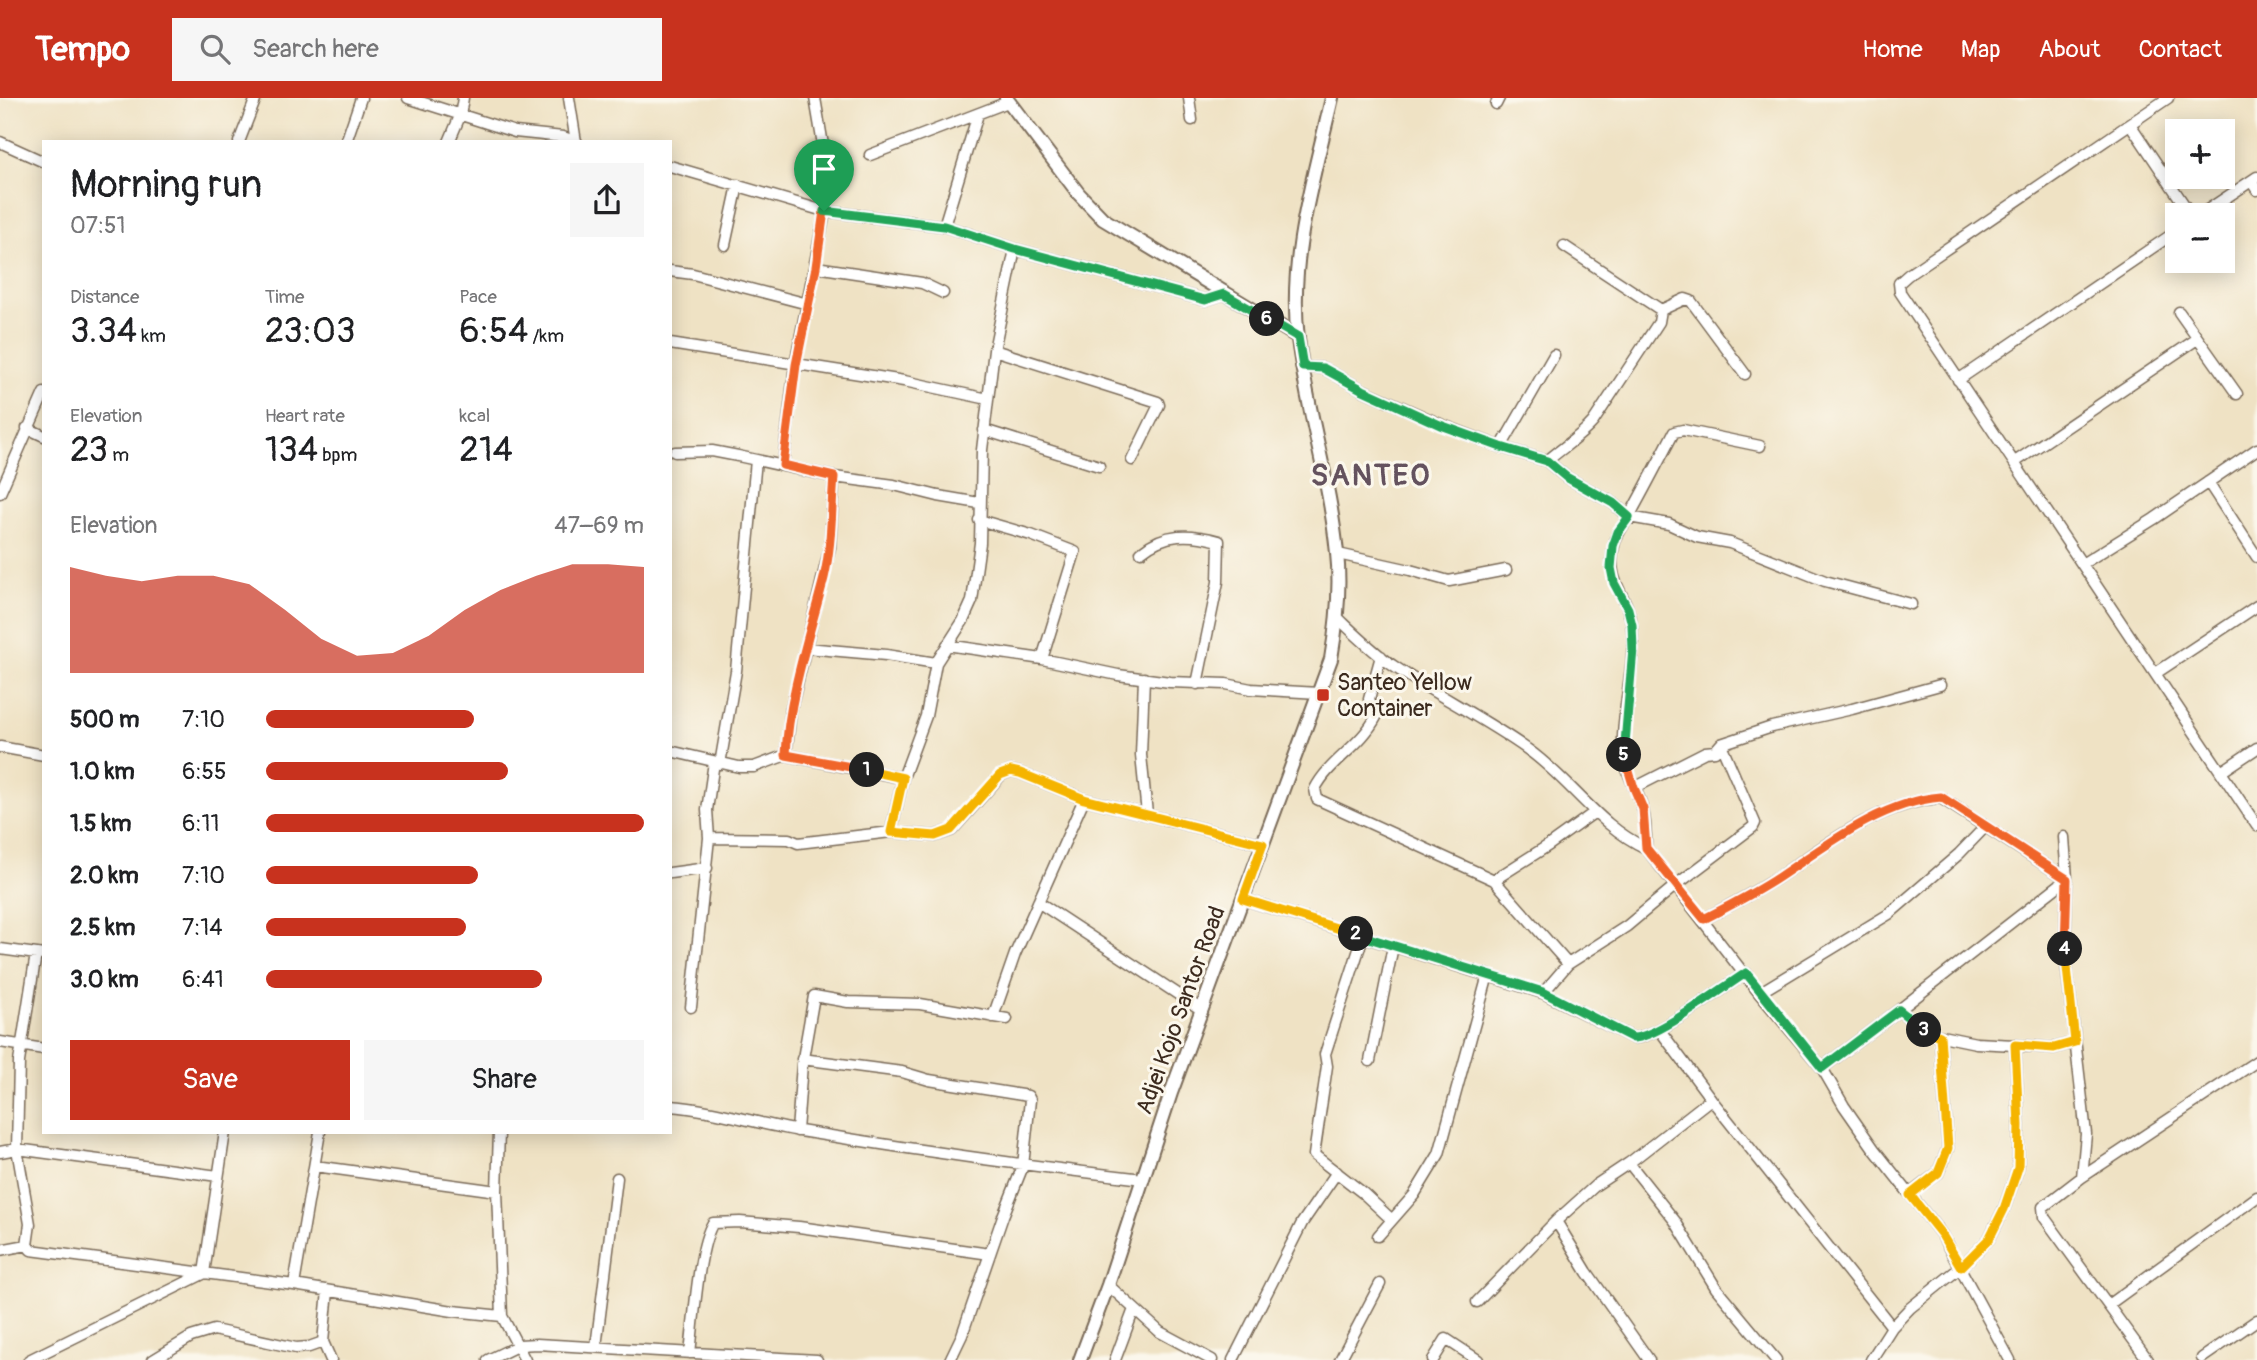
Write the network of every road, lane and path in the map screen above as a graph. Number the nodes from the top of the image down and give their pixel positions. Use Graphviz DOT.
graph roads {
  1 [pos="256,98"];
  2 [pos="361,98"];
  3 [pos="408,98"];
  4 [pos="463,98"];
  5 [pos="569,98"];
  6 [pos="815,98"];
  7 [pos="1189,98"];
  8 [pos="1332,98"];
  9 [pos="2168,98"];
  10 [pos="1007,100"];
  11 [pos="978,114"];
  12 [pos="460,116"];
  13 [pos="1192,120"];
  14 [pos="2130,124"];
  15 [pos="240,140"];
  16 [pos="347,140"];
  17 [pos="450,140"];
  18 [pos="571,140"];
  19 [pos="577,140"];
  20 [pos="0,142"];
  21 [pos="870,155"];
  22 [pos="42,161"];
  23 [pos="672,167"];
  24 [pos="2255,183"];
  25 [pos="738,185"];
  26 [pos="2183,203"];
  27 [pos="2221,203"];
  28 [pos="824,211"];
  29 [pos="944,226"];
  30 [pos="2165,239"];
  31 [pos="725,245"];
  32 [pos="1564,246"];
  33 [pos="1015,249"];
  34 [pos="816,267"];
  35 [pos="672,271"];
  36 [pos="943,293"];
  37 [pos="1224,294"];
  38 [pos="808,304"];
  39 [pos="1661,310"];
  40 [pos="2179,312"];
  41 [pos="1298,337"];
  42 [pos="2197,339"];
  43 [pos="672,344"];
  44 [pos="994,350"];
  45 [pos="1554,355"];
  46 [pos="796,365"];
  47 [pos="1303,367"];
  48 [pos="1745,374"];
  49 [pos="1958,380"];
  50 [pos="2237,394"];
  51 [pos="42,397"];
  52 [pos="988,399"];
  53 [pos="27,428"];
  54 [pos="984,430"];
  55 [pos="42,435"];
  56 [pos="1760,446"];
  57 [pos="1501,447"];
  58 [pos="2257,449"];
  59 [pos="676,452"];
  60 [pos="756,460"];
  61 [pos="1132,460"];
  62 [pos="1547,461"];
  63 [pos="2015,462"];
  64 [pos="783,465"];
  65 [pos="1098,466"];
  66 [pos="3,477"];
  67 [pos="834,477"];
  68 [pos="2208,482"];
  69 [pos="0,493"];
  70 [pos="979,503"];
  71 [pos="1629,517"];
  72 [pos="979,520"];
  73 [pos="1141,552"];
  74 [pos="1338,554"];
  75 [pos="2257,557"];
  76 [pos="2082,564"];
  77 [pos="1506,570"];
  78 [pos="1911,604"];
  79 [pos="2257,606"];
  80 [pos="1338,618"];
  81 [pos="947,645"];
  82 [pos="806,648"];
  83 [pos="1381,656"];
  84 [pos="1042,659"];
  85 [pos="936,663"];
  86 [pos="2156,673"];
  87 [pos="1144,678"];
  88 [pos="1197,684"];
  89 [pos="1940,685"];
  90 [pos="1319,694"];
  91 [pos="1721,744"];
  92 [pos="0,747"];
  93 [pos="2257,748"];
  94 [pos="672,752"];
  95 [pos="42,755"];
  96 [pos="786,755"];
  97 [pos="717,763"];
  98 [pos="2221,772"];
  99 [pos="903,778"];
  100 [pos="1634,788"];
  101 [pos="1084,799"];
  102 [pos="1595,812"];
  103 [pos="1147,814"];
  104 [pos="1985,827"];
  105 [pos="2257,827"];
  106 [pos="891,832"];
  107 [pos="2064,837"];
  108 [pos="709,838"];
  109 [pos="1263,844"];
  110 [pos="1646,848"];
  111 [pos="707,868"];
  112 [pos="672,873"];
  113 [pos="2067,879"];
  114 [pos="1494,880"];
  115 [pos="1676,884"];
  116 [pos="1243,899"];
  117 [pos="1038,902"];
  118 [pos="1704,919"];
  119 [pos="1363,937"];
  120 [pos="1393,946"];
  121 [pos="0,949"];
  122 [pos="40,955"];
  123 [pos="1568,964"];
  124 [pos="1746,973"];
  125 [pos="1488,975"];
  126 [pos="1543,992"];
  127 [pos="1759,993"];
  128 [pos="691,1007"];
  129 [pos="1202,1010"];
  130 [pos="1899,1010"];
  131 [pos="993,1017"];
  132 [pos="1007,1019"];
  133 [pos="1659,1029"];
  134 [pos="1940,1036"];
  135 [pos="0,1042"];
  136 [pos="2075,1042"];
  137 [pos="23,1045"];
  138 [pos="2015,1045"];
  139 [pos="42,1049"];
  140 [pos="802,1059"];
  141 [pos="1370,1061"];
  142 [pos="2257,1061"];
  143 [pos="1822,1068"];
  144 [pos="1712,1099"];
  145 [pos="672,1106"];
  146 [pos="797,1131"];
  147 [pos="225,1134"];
  148 [pos="320,1134"];
  149 [pos="499,1134"];
  150 [pos="17,1149"];
  151 [pos="0,1152"];
  152 [pos="1629,1163"];
  153 [pos="315,1166"];
  154 [pos="1023,1166"];
  155 [pos="1337,1172"];
  156 [pos="218,1176"];
  157 [pos="2082,1177"];
  158 [pos="617,1178"];
  159 [pos="1143,1179"];
  160 [pos="497,1191"];
  161 [pos="1910,1195"];
  162 [pos="2257,1197"];
  163 [pos="1392,1220"];
  164 [pos="1556,1221"];
  165 [pos="1378,1236"];
  166 [pos="27,1245"];
  167 [pos="0,1250"];
  168 [pos="990,1254"];
  169 [pos="1961,1267"];
  170 [pos="204,1273"];
  171 [pos="1380,1284"];
  172 [pos="294,1285"];
  173 [pos="1108,1285"];
  174 [pos="328,1291"];
  175 [pos="1477,1302"];
  176 [pos="2108,1305"];
  177 [pos="1134,1309"];
  178 [pos="502,1316"];
  179 [pos="2257,1320"];
  180 [pos="1892,1327"];
  181 [pos="323,1342"];
  182 [pos="519,1345"];
  183 [pos="596,1347"];
  184 [pos="690,1353"];
  185 [pos="2202,1357"];
  186 [pos="29,1360"];
  187 [pos="153,1360"];
  188 [pos="331,1360"];
  189 [pos="488,1360"];
  190 [pos="525,1360"];
  191 [pos="817,1360"];
  192 [pos="950,1360"];
  193 [pos="1080,1360"];
  194 [pos="1115,1360"];
  195 [pos="1212,1360"];
  196 [pos="1233,1360"];
  197 [pos="1340,1360"];
  198 [pos="1433,1360"];
  199 [pos="1478,1360"];
  200 [pos="1649,1360"];
  201 [pos="1776,1360"];
  202 [pos="1871,1360"];
  203 [pos="2010,1360"];
  204 [pos="2148,1360"];
  1 -- 15 [label="street"];
  2 -- 16 [label="street"];
  3 -- 12 [label="street"];
  4 -- 12 [label="street"];
  5 -- 19 [label="street"];
  6 -- 28 [label="street"];
  7 -- 13 [label="street"];
  8 -- 41 [label="street, Adjei Kojo Santor Road"];
  9 -- 14 [label="street"];
  10 -- 11 [label="street"];
  10 -- 37 [label="street"];
  11 -- 21 [label="street"];
  11 -- 29 [label="street"];
  12 -- 17 [label="street"];
  12 -- 18 [label="street"];
  14 -- 26 [label="street"];
  14 -- 49 [label="street"];
  20 -- 22 [label="street"];
  23 -- 25 [label="street"];
  24 -- 27 [label="street"];
  25 -- 28 [label="street"];
  25 -- 31 [label="street"];
  28 -- 29 [label="street"];
  28 -- 34 [label="street"];
  29 -- 33 [label="street"];
  30 -- 49 [label="street"];
  32 -- 39 [label="street"];
  33 -- 37 [label="street"];
  33 -- 44 [label="street"];
  34 -- 36 [label="street"];
  34 -- 38 [label="street"];
  35 -- 38 [label="street"];
  37 -- 41 [label="street"];
  38 -- 46 [label="street"];
  39 -- 48 [label="street"];
  39 -- 62 [label="street"];
  40 -- 42 [label="street"];
  41 -- 47 [label="street, Adjei Kojo Santor Road"];
  42 -- 50 [label="street"];
  42 -- 63 [label="street"];
  43 -- 46 [label="street"];
  44 -- 52 [label="street"];
  44 -- 61 [label="street"];
  45 -- 57 [label="street"];
  46 -- 52 [label="street"];
  46 -- 64 [label="street"];
  47 -- 57 [label="street"];
  47 -- 74 [label="street, Adjei Kojo Santor Road"];
  49 -- 63 [label="street"];
  51 -- 53 [label="street"];
  52 -- 54 [label="street"];
  53 -- 55 [label="street"];
  53 -- 66 [label="street"];
  54 -- 65 [label="street"];
  54 -- 70 [label="street"];
  56 -- 71 [label="street"];
  57 -- 62 [label="street"];
  58 -- 68 [label="street"];
  59 -- 60 [label="street"];
  60 -- 64 [label="street"];
  60 -- 97 [label="street"];
  62 -- 71 [label="street"];
  63 -- 76 [label="street"];
  64 -- 67 [label="street"];
  66 -- 69 [label="street"];
  67 -- 70 [label="street"];
  67 -- 82 [label="street"];
  68 -- 75 [label="street"];
  68 -- 76 [label="street"];
  70 -- 72 [label="street"];
  71 -- 78 [label="street"];
  71 -- 100 [label="street"];
  72 -- 81 [label="street"];
  72 -- 84 [label="street"];
  73 -- 88 [label="street"];
  74 -- 77 [label="street"];
  74 -- 80 [label="street, Adjei Kojo Santor Road"];
  76 -- 86 [label="street"];
  79 -- 86 [label="street"];
  80 -- 83 [label="street"];
  80 -- 90 [label="street, Adjei Kojo Santor Road"];
  81 -- 84 [label="street"];
  81 -- 85 [label="street"];
  82 -- 85 [label="street"];
  82 -- 96 [label="street"];
  83 -- 102 [label="street"];
  83 -- 114 [label="street"];
  84 -- 87 [label="street"];
  85 -- 99 [label="street"];
  86 -- 98 [label="street"];
  87 -- 88 [label="street"];
  87 -- 103 [label="street"];
  88 -- 90 [label="street"];
  89 -- 91 [label="street"];
  90 -- 109 [label="street, Adjei Kojo Santor Road"];
  91 -- 100 [label="street"];
  91 -- 115 [label="street"];
  92 -- 95 [label="street"];
  93 -- 98 [label="street"];
  94 -- 97 [label="street"];
  96 -- 97 [label="street"];
  96 -- 99 [label="street"];
  97 -- 108 [label="street"];
  98 -- 105 [label="street"];
  99 -- 106 [label="street"];
  100 -- 110 [label="street"];
  101 -- 103 [label="street"];
  101 -- 106 [label="street"];
  101 -- 117 [label="street"];
  102 -- 110 [label="street"];
  102 -- 114 [label="street"];
  103 -- 109 [label="street"];
  104 -- 113 [label="street"];
  104 -- 118 [label="street"];
  104 -- 127 [label="street"];
  106 -- 108 [label="street"];
  107 -- 113 [label="street"];
  108 -- 111 [label="street"];
  109 -- 116 [label="street, Adjei Kojo Santor Road"];
  110 -- 115 [label="street"];
  111 -- 112 [label="street"];
  111 -- 128 [label="street"];
  113 -- 130 [label="street"];
  113 -- 136 [label="street"];
  114 -- 123 [label="street"];
  115 -- 118 [label="street"];
  115 -- 123 [label="street"];
  116 -- 119 [label="street"];
  116 -- 129 [label="street, Adjei Kojo Santor Road"];
  117 -- 129 [label="street"];
  117 -- 131 [label="street"];
  118 -- 124 [label="street"];
  119 -- 120 [label="street"];
  119 -- 155 [label="street"];
  120 -- 125 [label="street"];
  120 -- 141 [label="street"];
  121 -- 122 [label="street"];
  122 -- 137 [label="street"];
  123 -- 126 [label="street"];
  124 -- 127 [label="street"];
  124 -- 133 [label="street"];
  125 -- 126 [label="street"];
  125 -- 163 [label="street"];
  126 -- 133 [label="street"];
  127 -- 143 [label="street"];
  129 -- 159 [label="street, Adjei Kojo Santor Road"];
  130 -- 134 [label="street"];
  130 -- 143 [label="street"];
  131 -- 132 [label="street"];
  131 -- 140 [label="street"];
  133 -- 144 [label="street"];
  134 -- 138 [label="street"];
  134 -- 161 [label="street"];
  135 -- 137 [label="street"];
  136 -- 138 [label="street"];
  136 -- 157 [label="street"];
  137 -- 139 [label="street"];
  137 -- 150 [label="street"];
  138 -- 169 [label="street"];
  140 -- 146 [label="street"];
  140 -- 154 [label="street"];
  142 -- 157 [label="street"];
  143 -- 161 [label="street"];
  144 -- 152 [label="street"];
  144 -- 180 [label="street"];
  145 -- 146 [label="street"];
  146 -- 154 [label="street"];
  147 -- 156 [label="street"];
  148 -- 153 [label="street"];
  149 -- 160 [label="street"];
  150 -- 151 [label="street"];
  150 -- 156 [label="street"];
  150 -- 166 [label="street"];
  152 -- 164 [label="street"];
  152 -- 201 [label="street"];
  153 -- 160 [label="street"];
  153 -- 172 [label="street"];
  154 -- 159 [label="street"];
  154 -- 168 [label="street"];
  155 -- 163 [label="street"];
  155 -- 196 [label="street"];
  156 -- 170 [label="street"];
  157 -- 176 [label="street"];
  158 -- 183 [label="street"];
  159 -- 173 [label="street, Adjei Kojo Santor Road"];
  160 -- 178 [label="street"];
  161 -- 169 [label="street"];
  162 -- 176 [label="street"];
  163 -- 165 [label="street"];
  164 -- 175 [label="street"];
  164 -- 200 [label="street"];
  166 -- 167 [label="street"];
  166 -- 170 [label="street"];
  168 -- 184 [label="street"];
  168 -- 192 [label="street"];
  169 -- 180 [label="street"];
  169 -- 203 [label="street"];
  170 -- 172 [label="street"];
  170 -- 186 [label="street"];
  171 -- 197 [label="street"];
  172 -- 174 [label="street"];
  173 -- 177 [label="street"];
  173 -- 193 [label="street, Adjei Kojo Santor Road"];
  174 -- 178 [label="street"];
  174 -- 181 [label="street"];
  176 -- 204 [label="street"];
  177 -- 194 [label="street"];
  177 -- 195 [label="street"];
  178 -- 182 [label="street"];
  179 -- 185 [label="street"];
  180 -- 202 [label="street"];
  181 -- 187 [label="street"];
  181 -- 188 [label="street"];
  182 -- 183 [label="street"];
  182 -- 189 [label="street"];
  182 -- 190 [label="street"];
  183 -- 184 [label="street"];
  184 -- 191 [label="street"];
  198 -- 199 [label="street"];
}
